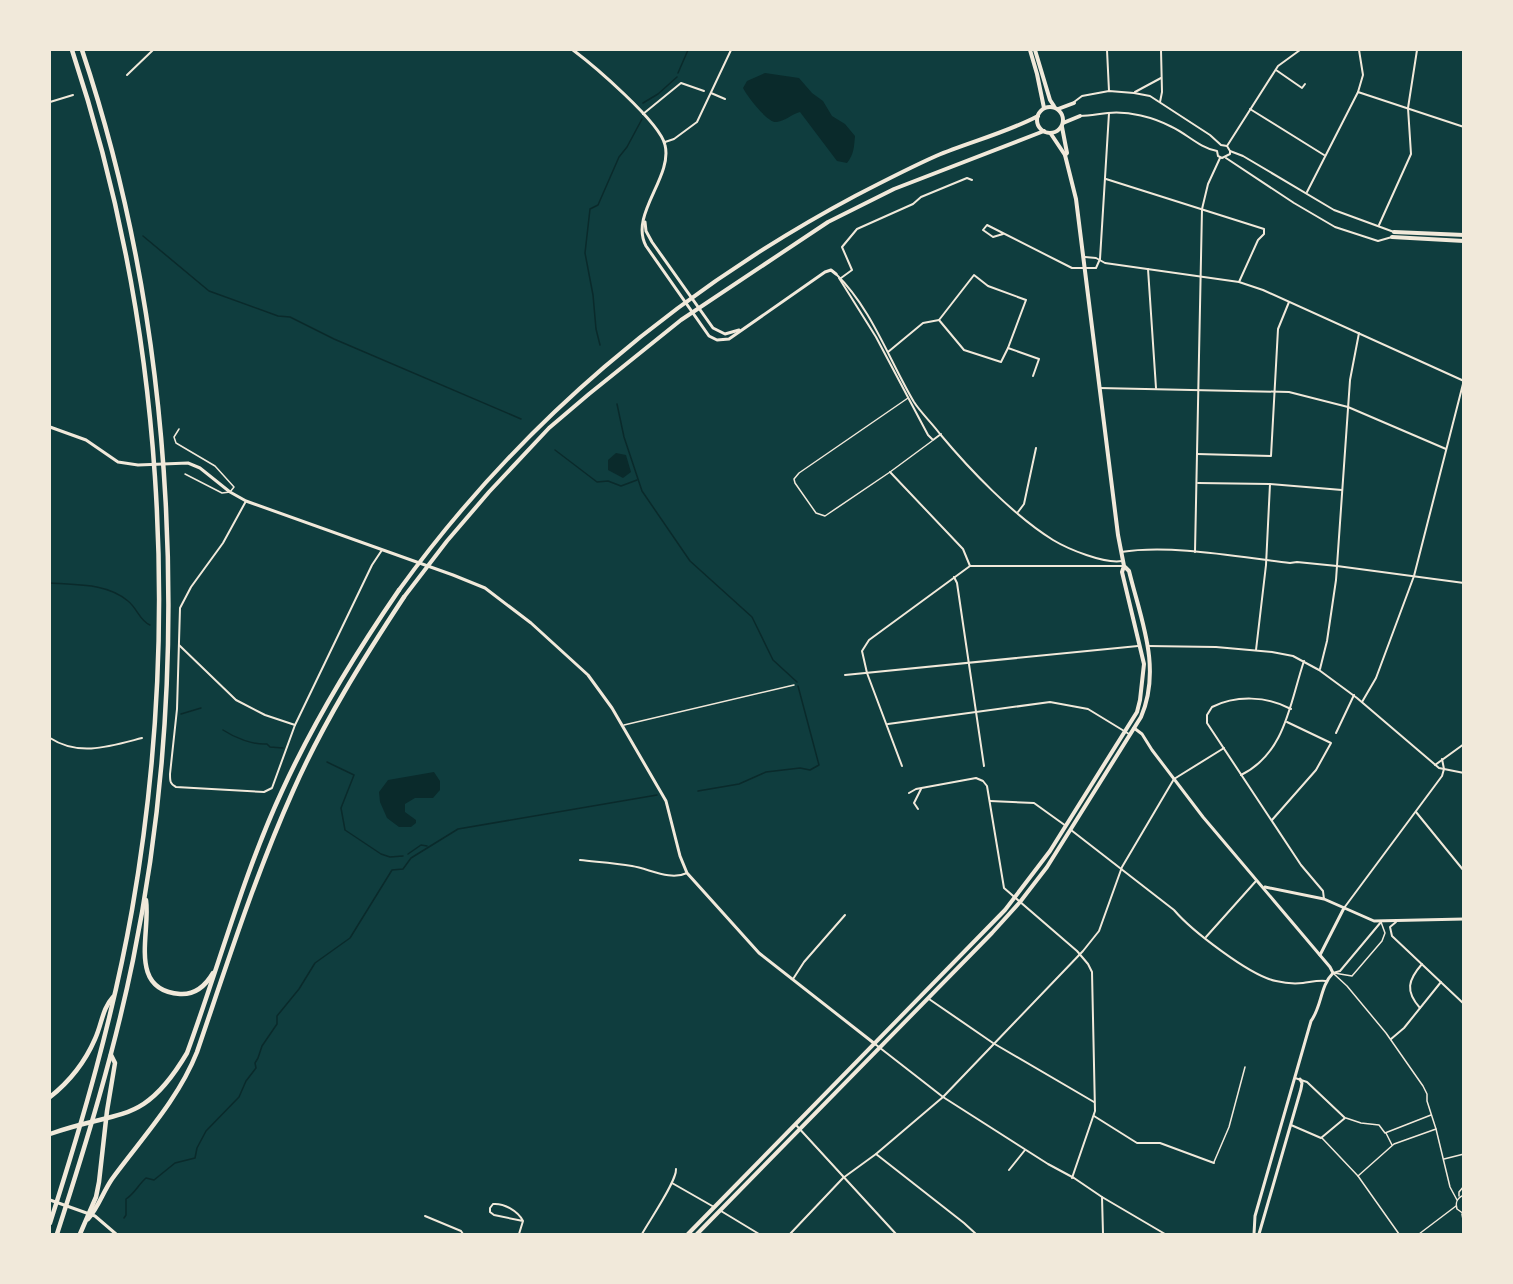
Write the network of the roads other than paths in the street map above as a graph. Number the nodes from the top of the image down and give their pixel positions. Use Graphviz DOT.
graph roads {
  1 [pos="72,50"];
  2 [pos="82,50"];
  3 [pos="153,50"];
  4 [pos="573,50"];
  5 [pos="731,50"];
  6 [pos="1033,50"];
  7 [pos="1107,50"];
  8 [pos="1161,50"];
  9 [pos="1300,50"];
  10 [pos="1359,50"];
  11 [pos="1418,50"];
  12 [pos="1275,70"];
  13 [pos="128,75"];
  14 [pos="1161,78"];
  15 [pos="1305,84"];
  16 [pos="704,91"];
  17 [pos="1109,91"];
  18 [pos="1358,92"];
  19 [pos="710,93"];
  20 [pos="1134,93"];
  21 [pos="73,95"];
  22 [pos="725,99"];
  23 [pos="50,102"];
  24 [pos="1160,102"];
  25 [pos="1074,103"];
  26 [pos="1044,108"];
  27 [pos="1056,108"];
  28 [pos="1408,108"];
  29 [pos="1250,109"];
  30 [pos="1109,113"];
  31 [pos="643,114"];
  32 [pos="1038,116"];
  33 [pos="1080,116"];
  34 [pos="1062,125"];
  35 [pos="1464,127"];
  36 [pos="1044,131"];
  37 [pos="1050,133"];
  38 [pos="665,142"];
  39 [pos="1221,145"];
  40 [pos="1227,146"];
  41 [pos="1217,151"];
  42 [pos="1230,151"];
  43 [pos="1065,155"];
  44 [pos="1325,156"];
  45 [pos="1220,158"];
  46 [pos="1226,158"];
  47 [pos="1106,179"];
  48 [pos="972,180"];
  49 [pos="1307,192"];
  50 [pos="1202,209"];
  51 [pos="645,215"];
  52 [pos="1379,225"];
  53 [pos="1394,232"];
  54 [pos="1003,234"];
  55 [pos="1464,235"];
  56 [pos="1392,237"];
  57 [pos="1464,241"];
  58 [pos="1082,257"];
  59 [pos="1100,259"];
  60 [pos="1148,268"];
  61 [pos="1083,269"];
  62 [pos="836,274"];
  63 [pos="1201,276"];
  64 [pos="840,278"];
  65 [pos="1239,282"];
  66 [pos="692,297"];
  67 [pos="685,302"];
  68 [pos="1289,302"];
  69 [pos="699,307"];
  70 [pos="692,312"];
  71 [pos="939,320"];
  72 [pos="744,329"];
  73 [pos="1359,333"];
  74 [pos="1008,348"];
  75 [pos="888,352"];
  76 [pos="1033,376"];
  77 [pos="1464,380"];
  78 [pos="1099,388"];
  79 [pos="1156,388"];
  80 [pos="1198,389"];
  81 [pos="1275,390"];
  82 [pos="908,398"];
  83 [pos="1348,407"];
  84 [pos="50,427"];
  85 [pos="179,429"];
  86 [pos="941,434"];
  87 [pos="933,440"];
  88 [pos="1036,447"];
  89 [pos="1446,449"];
  90 [pos="1197,454"];
  91 [pos="890,472"];
  92 [pos="185,474"];
  93 [pos="1197,483"];
  94 [pos="1270,484"];
  95 [pos="1342,490"];
  96 [pos="230,492"];
  97 [pos="246,501"];
  98 [pos="1018,512"];
  99 [pos="382,549"];
  100 [pos="1121,552"];
  101 [pos="1195,552"];
  102 [pos="1094,557"];
  103 [pos="1266,560"];
  104 [pos="1123,561"];
  105 [pos="419,563"];
  106 [pos="428,566"];
  107 [pos="970,566"];
  108 [pos="1124,566"];
  109 [pos="1337,566"];
  110 [pos="1093,567"];
  111 [pos="1414,576"];
  112 [pos="954,577"];
  113 [pos="1464,583"];
  114 [pos="399,590"];
  115 [pos="404,597"];
  116 [pos="179,645"];
  117 [pos="1140,646"];
  118 [pos="1148,646"];
  119 [pos="1256,650"];
  120 [pos="1304,661"];
  121 [pos="968,663"];
  122 [pos="1319,670"];
  123 [pos="867,673"];
  124 [pos="845,675"];
  125 [pos="794,686"];
  126 [pos="1354,695"];
  127 [pos="1362,702"];
  128 [pos="1291,709"];
  129 [pos="976,713"];
  130 [pos="1287,722"];
  131 [pos="888,724"];
  132 [pos="295,725"];
  133 [pos="1128,725"];
  134 [pos="623,726"];
  135 [pos="1134,728"];
  136 [pos="1124,731"];
  137 [pos="1336,733"];
  138 [pos="1129,734"];
  139 [pos="50,738"];
  140 [pos="142,738"];
  141 [pos="1464,744"];
  142 [pos="1224,748"];
  143 [pos="1442,759"];
  144 [pos="1435,765"];
  145 [pos="902,766"];
  146 [pos="984,766"];
  147 [pos="1444,770"];
  148 [pos="1464,773"];
  149 [pos="1241,775"];
  150 [pos="1174,779"];
  151 [pos="923,787"];
  152 [pos="909,793"];
  153 [pos="990,801"];
  154 [pos="918,809"];
  155 [pos="1416,812"];
  156 [pos="1272,821"];
  157 [pos="1066,826"];
  158 [pos="1071,830"];
  159 [pos="580,860"];
  160 [pos="1121,870"];
  161 [pos="1464,871"];
  162 [pos="687,873"];
  163 [pos="1257,880"];
  164 [pos="1263,886"];
  165 [pos="145,895"];
  166 [pos="1015,897"];
  167 [pos="1324,899"];
  168 [pos="1020,902"];
  169 [pos="1344,908"];
  170 [pos="845,915"];
  171 [pos="1464,919"];
  172 [pos="1382,922"];
  173 [pos="1396,922"];
  174 [pos="1206,937"];
  175 [pos="1080,954"];
  176 [pos="1320,955"];
  177 [pos="1422,964"];
  178 [pos="216,968"];
  179 [pos="1333,973"];
  180 [pos="793,979"];
  181 [pos="1326,981"];
  182 [pos="1441,982"];
  183 [pos="115,994"];
  184 [pos="928,999"];
  185 [pos="1464,1004"];
  186 [pos="1421,1009"];
  187 [pos="1391,1039"];
  188 [pos="993,1044"];
  189 [pos="878,1046"];
  190 [pos="111,1055"];
  191 [pos="1245,1067"];
  192 [pos="1295,1078"];
  193 [pos="1300,1079"];
  194 [pos="50,1097"];
  195 [pos="943,1097"];
  196 [pos="1432,1098"];
  197 [pos="1427,1101"];
  198 [pos="1094,1102"];
  199 [pos="1432,1114"];
  200 [pos="1094,1116"];
  201 [pos="1345,1118"];
  202 [pos="796,1125"];
  203 [pos="1291,1125"];
  204 [pos="1436,1129"];
  205 [pos="800,1130"];
  206 [pos="52,1133"];
  207 [pos="1386,1133"];
  208 [pos="1321,1138"];
  209 [pos="1393,1146"];
  210 [pos="1025,1150"];
  211 [pos="876,1154"];
  212 [pos="1464,1154"];
  213 [pos="1443,1159"];
  214 [pos="1214,1163"];
  215 [pos="676,1169"];
  216 [pos="1009,1170"];
  217 [pos="1358,1176"];
  218 [pos="843,1178"];
  219 [pos="1072,1178"];
  220 [pos="672,1183"];
  221 [pos="1464,1185"];
  222 [pos="1464,1195"];
  223 [pos="1102,1197"];
  224 [pos="1460,1197"];
  225 [pos="50,1200"];
  226 [pos="1457,1200"];
  227 [pos="1456,1206"];
  228 [pos="717,1209"];
  229 [pos="1463,1213"];
  230 [pos="425,1216"];
  231 [pos="88,1219"];
  232 [pos="523,1221"];
  233 [pos="50,1223"];
  234 [pos="1254,1223"];
  235 [pos="1263,1224"];
  236 [pos="1464,1225"];
  237 [pos="57,1234"];
  238 [pos="80,1234"];
  239 [pos="116,1234"];
  240 [pos="462,1234"];
  241 [pos="519,1234"];
  242 [pos="642,1234"];
  243 [pos="688,1234"];
  244 [pos="698,1234"];
  245 [pos="759,1234"];
  246 [pos="790,1234"];
  247 [pos="896,1234"];
  248 [pos="976,1234"];
  249 [pos="1103,1234"];
  250 [pos="1166,1234"];
  251 [pos="1254,1234"];
  252 [pos="1259,1234"];
  253 [pos="1399,1234"];
  254 [pos="1419,1234"];
  1 -- 183 [label="highway"];
  2 -- 165 [label="highway"];
  3 -- 13 [label="street"];
  4 -- 31 [label="street"];
  5 -- 19 [label="street"];
  6 -- 26 [label="main road"];
  6 -- 27 [label="main road"];
  7 -- 17 [label="street"];
  8 -- 14 [label="street"];
  9 -- 12 [label="street"];
  10 -- 18 [label="street"];
  11 -- 28 [label="street"];
  12 -- 15 [label="street"];
  12 -- 29 [label="street"];
  14 -- 20 [label="street"];
  14 -- 24 [label="street"];
  16 -- 31 [label="street"];
  17 -- 20 [label="street"];
  17 -- 25 [label="street"];
  18 -- 28 [label="street"];
  18 -- 44 [label="street"];
  19 -- 22 [label="street"];
  19 -- 38 [label="street"];
  20 -- 24 [label="street"];
  21 -- 23 [label="street"];
  24 -- 39 [label="street"];
  25 -- 27 [label="main road"];
  26 -- 27 [label="main road"];
  26 -- 32 [label="main road"];
  27 -- 34 [label="main road"];
  28 -- 35 [label="street"];
  28 -- 52 [label="street"];
  29 -- 40 [label="street"];
  29 -- 44 [label="street"];
  30 -- 33 [label="street"];
  30 -- 41 [label="street"];
  30 -- 47 [label="street"];
  31 -- 38 [label="street"];
  32 -- 36 [label="main road"];
  32 -- 66 [label="main road"];
  33 -- 34 [label="main road"];
  34 -- 37 [label="main road"];
  34 -- 43 [label="main road"];
  36 -- 37 [label="main road"];
  36 -- 69 [label="main road"];
  37 -- 43 [label="main road"];
  38 -- 51 [label="street"];
  39 -- 40 [label="street"];
  39 -- 41 [label="street"];
  40 -- 42 [label="street"];
  41 -- 45 [label="street"];
  42 -- 46 [label="street"];
  42 -- 52 [label="street"];
  43 -- 58 [label="main road"];
  44 -- 49 [label="street"];
  45 -- 46 [label="street"];
  45 -- 50 [label="street"];
  46 -- 56 [label="street"];
  47 -- 50 [label="street"];
  47 -- 59 [label="street"];
  48 -- 64 [label="street"];
  50 -- 63 [label="street"];
  50 -- 65 [label="street"];
  51 -- 66 [label="street"];
  51 -- 67 [label="street"];
  52 -- 53 [label="street"];
  53 -- 55 [label="main road"];
  54 -- 54 [label="street"];
  54 -- 61 [label="street"];
  56 -- 57 [label="main road"];
  58 -- 59 [label="street"];
  58 -- 61 [label="main road"];
  59 -- 60 [label="street"];
  59 -- 61 [label="street"];
  60 -- 63 [label="street"];
  60 -- 79 [label="street"];
  61 -- 78 [label="main road"];
  62 -- 64 [label="street"];
  62 -- 72 [label="street"];
  63 -- 65 [label="street"];
  63 -- 80 [label="street"];
  64 -- 75 [label="street"];
  64 -- 82 [label="street"];
  65 -- 68 [label="street"];
  66 -- 67 [label="main road"];
  66 -- 69 [label="street"];
  67 -- 70 [label="street"];
  67 -- 105 [label="main road"];
  68 -- 73 [label="street"];
  68 -- 81 [label="street"];
  69 -- 70 [label="main road"];
  69 -- 72 [label="street"];
  70 -- 72 [label="street"];
  70 -- 106 [label="main road"];
  71 -- 74 [label="street"];
  71 -- 74 [label="street"];
  71 -- 75 [label="street"];
  73 -- 77 [label="street"];
  73 -- 83 [label="street"];
  74 -- 76 [label="street"];
  75 -- 86 [label="street"];
  77 -- 89 [label="street"];
  78 -- 79 [label="street"];
  78 -- 100 [label="main road"];
  79 -- 80 [label="street"];
  80 -- 81 [label="street"];
  80 -- 90 [label="street"];
  81 -- 83 [label="street"];
  81 -- 90 [label="street"];
  82 -- 87 [label="street"];
  82 -- 91 [label="street"];
  83 -- 89 [label="street"];
  83 -- 95 [label="street"];
  84 -- 96 [label="street"];
  85 -- 96 [label="street"];
  86 -- 87 [label="street"];
  86 -- 98 [label="street"];
  87 -- 91 [label="street"];
  88 -- 98 [label="street"];
  89 -- 111 [label="street"];
  90 -- 93 [label="street"];
  91 -- 107 [label="street"];
  92 -- 96 [label="street"];
  93 -- 94 [label="street"];
  93 -- 101 [label="street"];
  94 -- 95 [label="street"];
  94 -- 103 [label="street"];
  95 -- 109 [label="street"];
  96 -- 97 [label="street"];
  97 -- 99 [label="street"];
  97 -- 116 [label="street"];
  98 -- 102 [label="street"];
  99 -- 105 [label="street"];
  99 -- 132 [label="street"];
  100 -- 101 [label="street"];
  100 -- 104 [label="main road"];
  101 -- 103 [label="street"];
  102 -- 104 [label="street"];
  102 -- 110 [label="street"];
  103 -- 109 [label="street"];
  103 -- 119 [label="street"];
  104 -- 108 [label="main road"];
  105 -- 106 [label="street"];
  105 -- 114 [label="main road"];
  106 -- 115 [label="main road"];
  106 -- 134 [label="street"];
  107 -- 110 [label="street"];
  107 -- 112 [label="street"];
  108 -- 110 [label="street"];
  108 -- 117 [label="main road"];
  108 -- 118 [label="main road"];
  109 -- 111 [label="street"];
  109 -- 122 [label="street"];
  111 -- 113 [label="street"];
  111 -- 127 [label="street"];
  112 -- 121 [label="street"];
  112 -- 123 [label="street"];
  114 -- 178 [label="highway"];
  115 -- 231 [label="highway"];
  116 -- 132 [label="street"];
  116 -- 132 [label="street"];
  117 -- 118 [label="main road"];
  117 -- 121 [label="street"];
  117 -- 133 [label="main road"];
  118 -- 119 [label="street"];
  118 -- 135 [label="main road"];
  119 -- 120 [label="street"];
  120 -- 122 [label="street"];
  120 -- 128 [label="street"];
  121 -- 123 [label="street"];
  121 -- 129 [label="street"];
  122 -- 126 [label="street"];
  123 -- 124 [label="street"];
  123 -- 131 [label="street"];
  125 -- 134 [label="street"];
  126 -- 127 [label="street"];
  126 -- 137 [label="street"];
  127 -- 144 [label="street"];
  128 -- 130 [label="street"];
  128 -- 142 [label="street"];
  129 -- 131 [label="street"];
  129 -- 136 [label="street"];
  129 -- 146 [label="street"];
  130 -- 149 [label="street"];
  130 -- 156 [label="street"];
  131 -- 145 [label="street"];
  133 -- 135 [label="street"];
  133 -- 136 [label="main road"];
  134 -- 162 [label="street"];
  135 -- 138 [label="main road"];
  135 -- 150 [label="street"];
  136 -- 138 [label="street"];
  136 -- 157 [label="main road"];
  138 -- 158 [label="main road"];
  139 -- 140 [label="street"];
  141 -- 143 [label="street"];
  142 -- 149 [label="street"];
  142 -- 150 [label="street"];
  143 -- 144 [label="street"];
  143 -- 147 [label="street"];
  144 -- 147 [label="street"];
  147 -- 148 [label="street"];
  147 -- 155 [label="street"];
  149 -- 156 [label="street"];
  150 -- 160 [label="street"];
  150 -- 163 [label="street"];
  151 -- 152 [label="street"];
  151 -- 153 [label="street"];
  151 -- 154 [label="street"];
  153 -- 157 [label="street"];
  153 -- 166 [label="street"];
  155 -- 161 [label="street"];
  155 -- 169 [label="street"];
  156 -- 167 [label="street"];
  157 -- 166 [label="main road"];
  158 -- 160 [label="street"];
  158 -- 168 [label="main road"];
  159 -- 162 [label="street"];
  160 -- 174 [label="street"];
  160 -- 175 [label="street"];
  162 -- 180 [label="street"];
  163 -- 164 [label="street"];
  163 -- 174 [label="street"];
  164 -- 167 [label="street"];
  164 -- 176 [label="street"];
  165 -- 178 [label="highway"];
  165 -- 190 [label="highway"];
  166 -- 168 [label="street"];
  166 -- 189 [label="main road"];
  167 -- 169 [label="street"];
  168 -- 175 [label="street"];
  168 -- 184 [label="main road"];
  169 -- 172 [label="street"];
  169 -- 176 [label="street"];
  170 -- 180 [label="street"];
  171 -- 173 [label="street"];
  172 -- 173 [label="street"];
  172 -- 179 [label="street"];
  172 -- 179 [label="street"];
  173 -- 177 [label="street"];
  174 -- 181 [label="street"];
  175 -- 188 [label="street"];
  175 -- 198 [label="street"];
  176 -- 179 [label="street"];
  177 -- 182 [label="street"];
  177 -- 186 [label="street"];
  178 -- 206 [label="highway"];
  179 -- 181 [label="street"];
  179 -- 187 [label="street"];
  180 -- 189 [label="street"];
  181 -- 192 [label="street"];
  182 -- 185 [label="street"];
  182 -- 186 [label="street"];
  183 -- 194 [label="highway"];
  183 -- 233 [label="highway"];
  184 -- 188 [label="street"];
  184 -- 189 [label="main road"];
  186 -- 187 [label="street"];
  187 -- 197 [label="street"];
  188 -- 195 [label="street"];
  188 -- 198 [label="street"];
  189 -- 195 [label="street"];
  189 -- 202 [label="main road"];
  189 -- 205 [label="main road"];
  190 -- 231 [label="highway"];
  190 -- 237 [label="highway"];
  191 -- 214 [label="street"];
  192 -- 193 [label="street"];
  192 -- 234 [label="street"];
  193 -- 201 [label="street"];
  193 -- 203 [label="street"];
  195 -- 210 [label="street"];
  195 -- 211 [label="street"];
  196 -- 197 [label="street"];
  197 -- 199 [label="street"];
  198 -- 200 [label="street"];
  199 -- 204 [label="street"];
  199 -- 207 [label="street"];
  200 -- 214 [label="street"];
  200 -- 219 [label="street"];
  201 -- 207 [label="street"];
  201 -- 208 [label="street"];
  202 -- 205 [label="street"];
  202 -- 228 [label="main road"];
  203 -- 208 [label="street"];
  203 -- 235 [label="street"];
  204 -- 209 [label="street"];
  204 -- 213 [label="street"];
  205 -- 218 [label="street"];
  205 -- 228 [label="main road"];
  207 -- 209 [label="street"];
  208 -- 217 [label="street"];
  209 -- 217 [label="street"];
  210 -- 216 [label="street"];
  210 -- 219 [label="street"];
  211 -- 218 [label="street"];
  211 -- 248 [label="street"];
  212 -- 213 [label="street"];
  213 -- 226 [label="street"];
  215 -- 220 [label="street"];
  217 -- 253 [label="street"];
  218 -- 246 [label="street"];
  218 -- 247 [label="street"];
  219 -- 223 [label="street"];
  220 -- 228 [label="street"];
  220 -- 242 [label="street"];
  221 -- 224 [label="street"];
  222 -- 224 [label="street"];
  223 -- 249 [label="street"];
  223 -- 250 [label="street"];
  224 -- 226 [label="street"];
  225 -- 239 [label="street"];
  226 -- 227 [label="street"];
  227 -- 229 [label="street"];
  227 -- 254 [label="street"];
  228 -- 243 [label="main road"];
  228 -- 244 [label="main road"];
  228 -- 245 [label="street"];
  229 -- 236 [label="street"];
  230 -- 240 [label="street"];
  231 -- 238 [label="highway"];
  232 -- 232 [label="street"];
  232 -- 241 [label="street"];
  234 -- 235 [label="street"];
  234 -- 251 [label="street"];
  235 -- 252 [label="street"];
}
